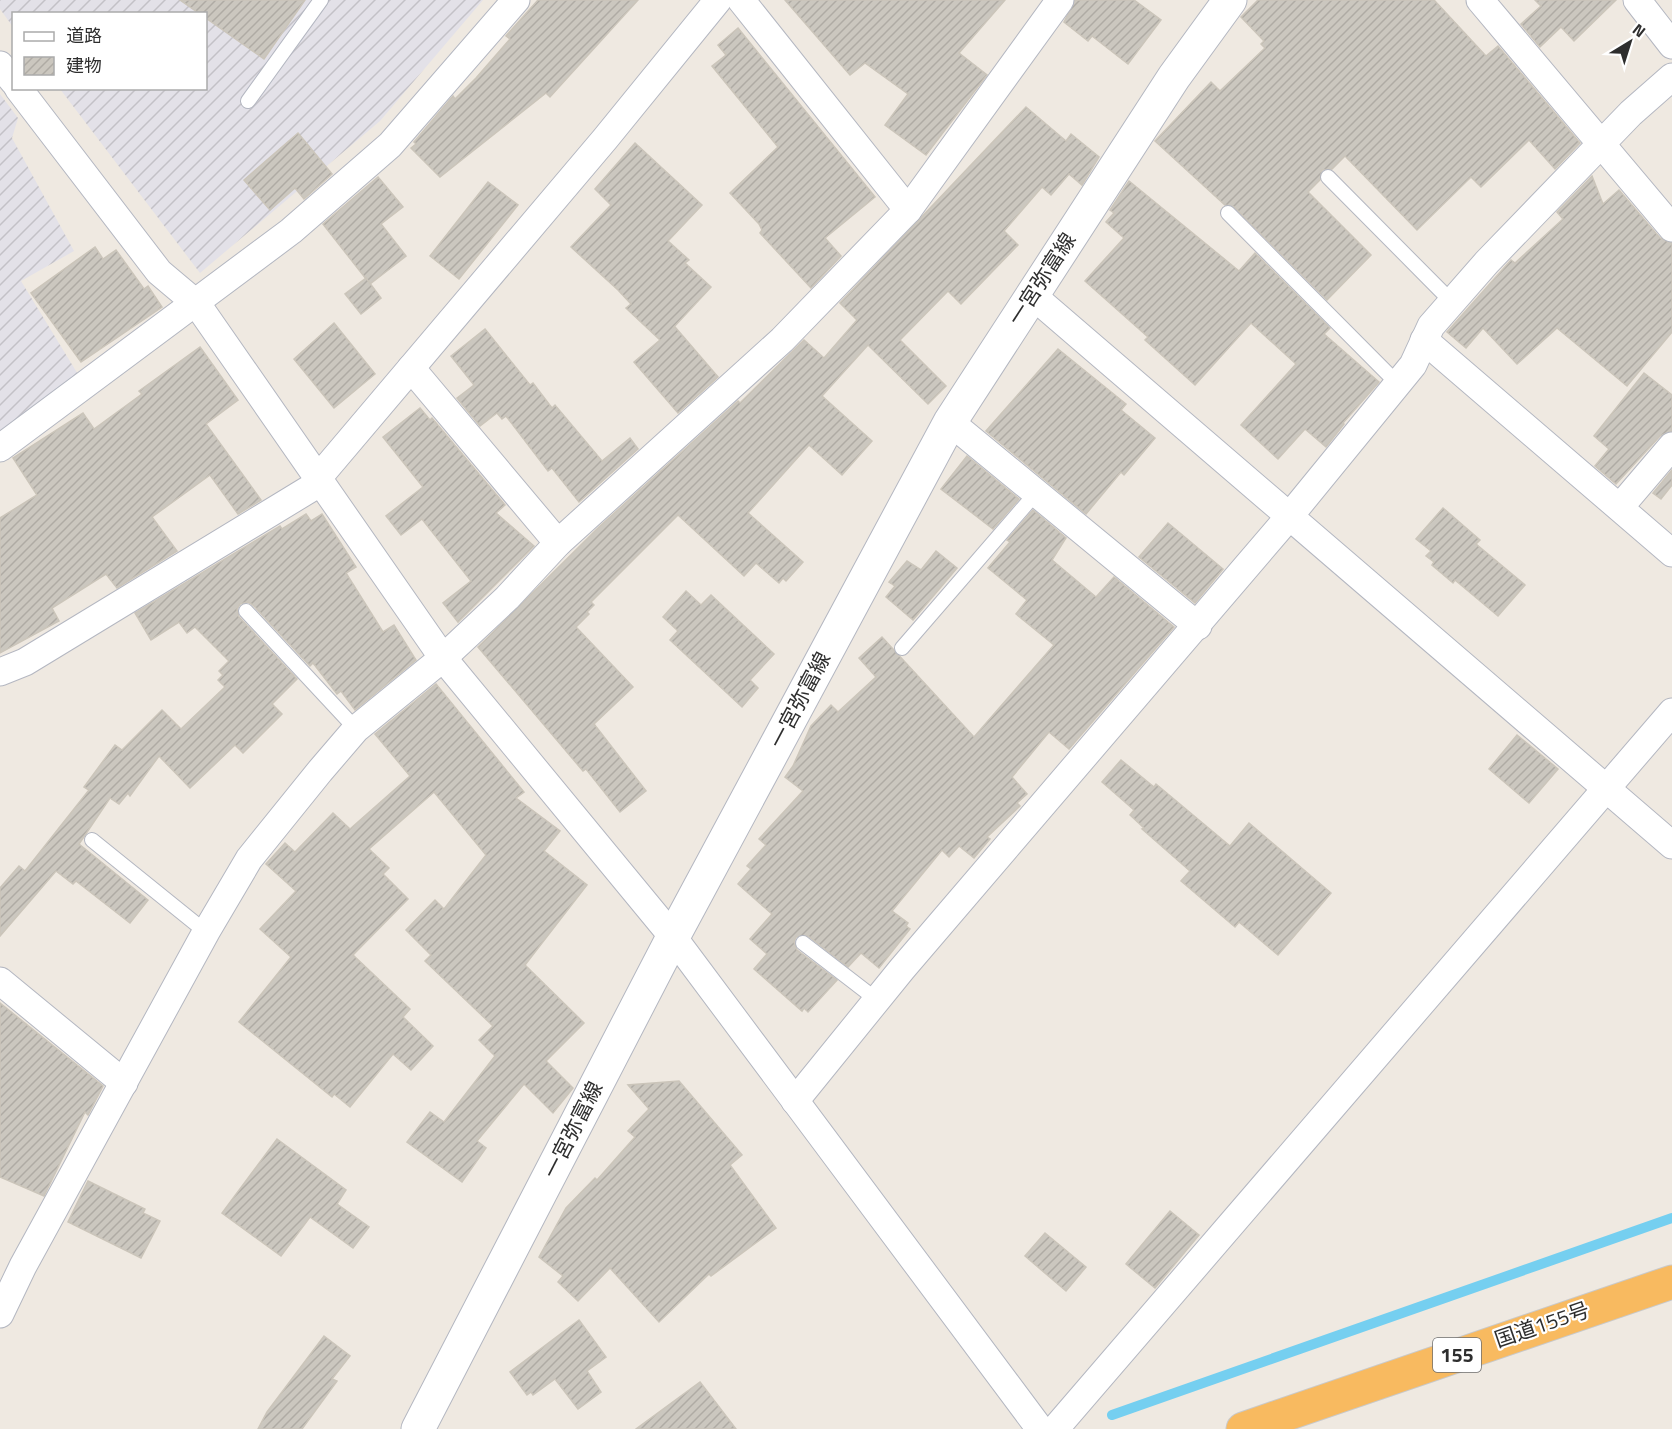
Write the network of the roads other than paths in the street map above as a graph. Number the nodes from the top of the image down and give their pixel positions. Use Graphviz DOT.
graph roads {
  1 [pos="321,0"];
  2 [pos="516,0"];
  3 [pos="718,0"];
  4 [pos="741,0"];
  5 [pos="1060,0"];
  6 [pos="1230,0"];
  7 [pos="1480,0"];
  8 [pos="1637,0"];
  9 [pos="1672,45"];
  10 [pos="0,65"];
  11 [pos="1672,77"];
  12 [pos="12,80"];
  13 [pos="20,90"];
  14 [pos="248,101"];
  15 [pos="1603,143"];
  16 [pos="1328,177"];
  17 [pos="908,210"];
  18 [pos="1228,213"];
  19 [pos="1672,228"];
  20 [pos="1032,296"];
  21 [pos="1452,302"];
  22 [pos="197,304"];
  23 [pos="1424,340"];
  24 [pos="411,368"];
  25 [pos="1398,384"];
  26 [pos="950,422"];
  27 [pos="1672,446"];
  28 [pos="0,447"];
  29 [pos="319,480"];
  30 [pos="1036,493"];
  31 [pos="1620,507"];
  32 [pos="1288,518"];
  33 [pos="558,543"];
  34 [pos="1672,553"];
  35 [pos="246,611"];
  36 [pos="1198,626"];
  37 [pos="902,648"];
  38 [pos="443,658"];
  39 [pos="0,672"];
  40 [pos="1672,712"];
  41 [pos="356,729"];
  42 [pos="1607,789"];
  43 [pos="92,840"];
  44 [pos="1672,845"];
  45 [pos="206,932"];
  46 [pos="673,937"];
  47 [pos="803,943"];
  48 [pos="0,981"];
  49 [pos="877,1000"];
  50 [pos="124,1083"];
  51 [pos="795,1101"];
  52 [pos="1664,1288"];
  53 [pos="0,1314"];
  54 [pos="418,1429"];
  55 [pos="1040,1429"];
  56 [pos="1055,1429"];
  57 [pos="1243,1429"];
  1 -- 14 [label="lane"];
  2 -- 22 [label="street"];
  3 -- 24 [label="street"];
  4 -- 17 [label="street"];
  5 -- 17 [label="street"];
  6 -- 20 [label="main road, 一宮弥富線"];
  7 -- 15 [label="street"];
  8 -- 9 [label="street"];
  10 -- 12 [label="street"];
  11 -- 15 [label="street"];
  13 -- 22 [label="street"];
  15 -- 19 [label="street"];
  15 -- 21 [label="street"];
  16 -- 21 [label="lane"];
  17 -- 33 [label="street"];
  18 -- 25 [label="lane"];
  20 -- 26 [label="main road, 一宮弥富線"];
  20 -- 32 [label="street"];
  21 -- 23 [label="street"];
  22 -- 28 [label="street"];
  22 -- 29 [label="street"];
  23 -- 25 [label="street"];
  23 -- 31 [label="street"];
  24 -- 29 [label="street"];
  24 -- 33 [label="street"];
  25 -- 32 [label="street"];
  26 -- 30 [label="street"];
  26 -- 46 [label="main road, 一宮弥富線"];
  27 -- 31 [label="street"];
  29 -- 38 [label="street"];
  29 -- 39 [label="street"];
  30 -- 36 [label="street"];
  30 -- 37 [label="lane"];
  31 -- 34 [label="street"];
  32 -- 36 [label="street"];
  32 -- 42 [label="street"];
  33 -- 38 [label="street"];
  35 -- 41 [label="lane"];
  36 -- 49 [label="street"];
  38 -- 41 [label="street"];
  38 -- 46 [label="street"];
  40 -- 42 [label="street"];
  41 -- 45 [label="street"];
  42 -- 44 [label="street"];
  42 -- 56 [label="street"];
  43 -- 45 [label="lane"];
  45 -- 50 [label="street"];
  46 -- 51 [label="street"];
  46 -- 54 [label="main road, 一宮弥富線"];
  47 -- 49 [label="lane"];
  48 -- 50 [label="street"];
  49 -- 51 [label="street"];
  50 -- 53 [label="street"];
  51 -- 55 [label="street"];
  52 -- 57 [label="highway, 国道155号 / 155"];
}
